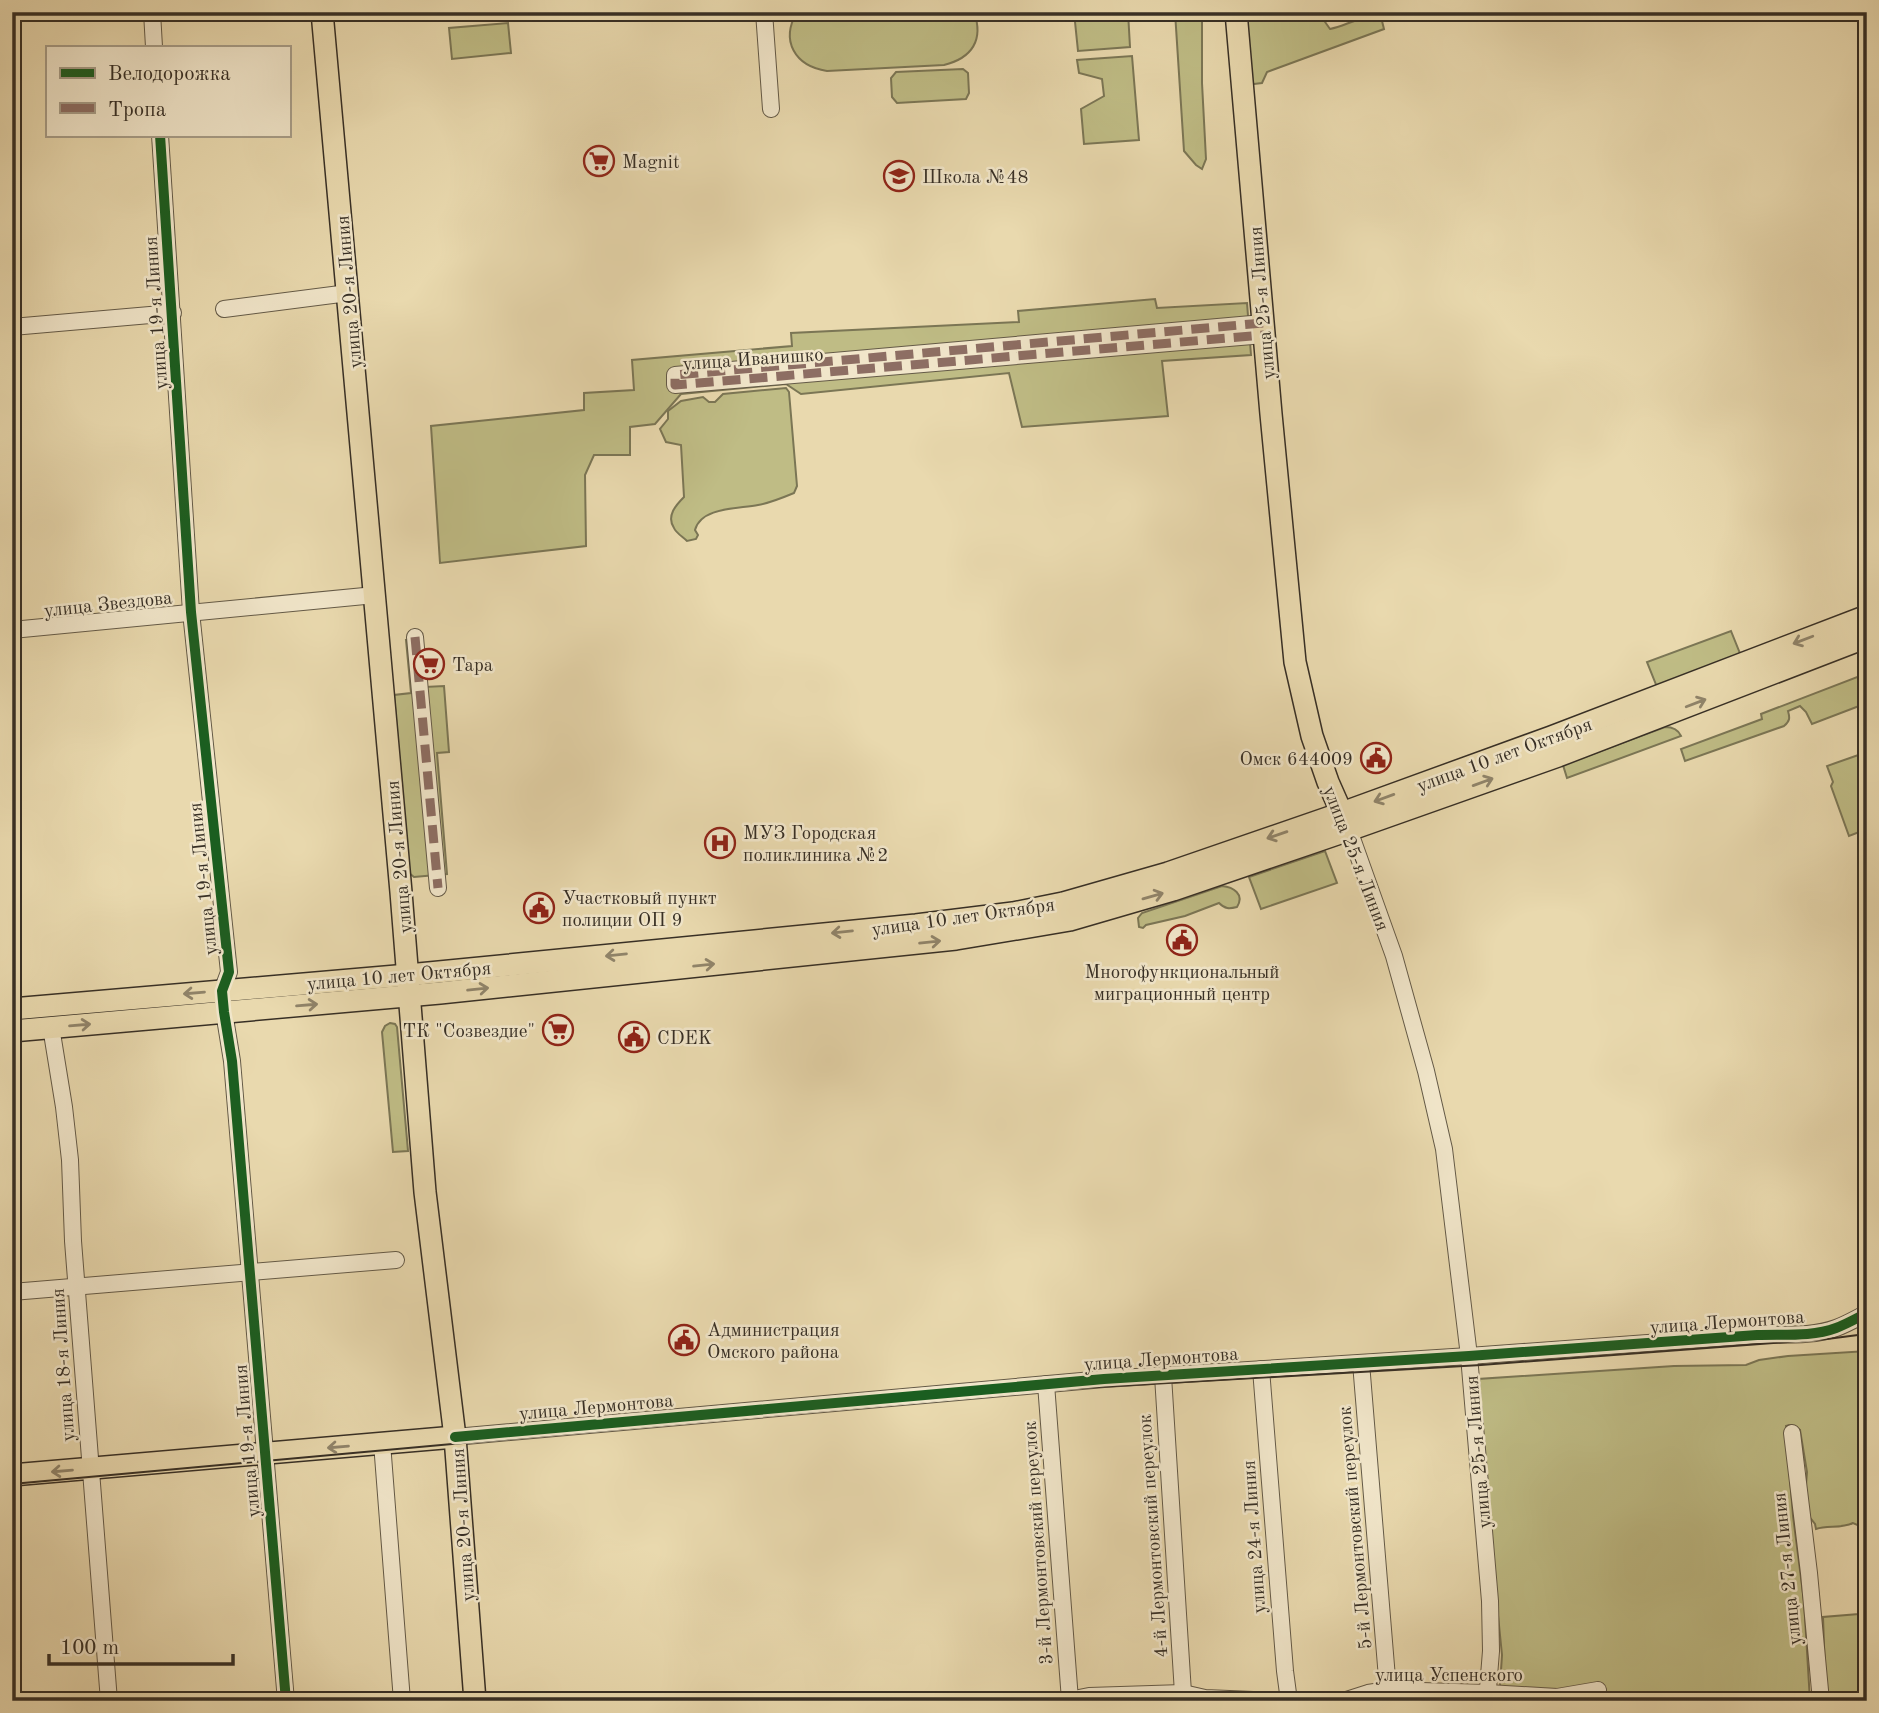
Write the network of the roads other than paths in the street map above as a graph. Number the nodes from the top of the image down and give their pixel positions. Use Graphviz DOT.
graph roads {
  1 [pos="152,12"];
  2 [pos="322,12"];
  3 [pos="764,12"];
  4 [pos="1236,12"];
  5 [pos="154,46"];
  6 [pos="771,109"];
  7 [pos="160,136"];
  8 [pos="348,293"];
  9 [pos="224,309"];
  10 [pos="173,313"];
  11 [pos="12,327"];
  12 [pos="1264,329"];
  13 [pos="375,595"];
  14 [pos="191,612"];
  15 [pos="1867,616"];
  16 [pos="12,630"];
  17 [pos="415,637"];
  18 [pos="1867,637"];
  19 [pos="1346,822"];
  20 [pos="438,888"];
  21 [pos="409,986"];
  22 [pos="222,991"];
  23 [pos="12,1009"];
  24 [pos="224,1012"];
  25 [pos="51,1027"];
  26 [pos="12,1031"];
  27 [pos="396,1260"];
  28 [pos="250,1273"];
  29 [pos="78,1287"];
  30 [pos="12,1292"];
  31 [pos="1867,1313"];
  32 [pos="1469,1356"];
  33 [pos="1361,1363"];
  34 [pos="1261,1369"];
  35 [pos="1163,1376"];
  36 [pos="1046,1384"];
  37 [pos="1792,1433"];
  38 [pos="455,1437"];
  39 [pos="382,1443"];
  40 [pos="264,1454"];
  41 [pos="91,1469"];
  42 [pos="12,1475"];
  43 [pos="1598,1689"];
  44 [pos="1388,1690"];
  45 [pos="1182,1693"];
  46 [pos="1487,1697"];
  47 [pos="1205,1699"];
  48 [pos="1067,1700"];
  49 [pos="109,1701"];
  50 [pos="286,1701"];
  51 [pos="402,1701"];
  52 [pos="475,1701"];
  53 [pos="1275,1701"];
  54 [pos="1289,1701"];
  55 [pos="1343,1701"];
  56 [pos="1821,1701"];
  1 -- 5 [label="street"];
  2 -- 8 [label="main road, улица 20-я Линия"];
  3 -- 6 [label="street"];
  4 -- 12 [label="main road, улица 25-я Линия"];
  7 -- 10 [label="street, улица 19-я Линия"];
  8 -- 9 [label="street"];
  8 -- 13 [label="main road, улица 20-я Линия"];
  10 -- 11 [label="street"];
  10 -- 14 [label="street, улица 19-я Линия"];
  12 -- 12 [label="street, улица Иванишко"];
  12 -- 19 [label="main road, улица 25-я Линия"];
  13 -- 14 [label="street, улица Звездова"];
  13 -- 21 [label="main road, улица 20-я Линия"];
  14 -- 16 [label="street, улица Звездова"];
  14 -- 22 [label="street, улица 19-я Линия"];
  15 -- 19 [label="main road, улица 10 лет Октября, one-way"];
  17 -- 20 [label="street"];
  19 -- 18 [label="main road, улица 10 лет Октября, one-way"];
  19 -- 21 [label="main road, улица 10 лет Октября"];
  19 -- 32 [label="street, улица 25-я Линия"];
  21 -- 22 [label="main road, улица 10 лет Октября"];
  24 -- 21 [label="main road, улица 10 лет Октября, one-way"];
  21 -- 38 [label="main road, улица 20-я Линия"];
  22 -- 23 [label="main road, улица 10 лет Октября, one-way"];
  22 -- 24 [label="street, улица 19-я Линия"];
  25 -- 24 [label="main road, улица 10 лет Октября, one-way"];
  24 -- 28 [label="street, улица 19-я Линия"];
  25 -- 26 [label="main road, улица 10 лет Октября"];
  25 -- 29 [label="street, улица 18-я Линия"];
  27 -- 28 [label="street"];
  28 -- 29 [label="street"];
  28 -- 40 [label="street, улица 19-я Линия"];
  29 -- 30 [label="street"];
  29 -- 41 [label="street, улица 18-я Линия"];
  31 -- 32 [label="street, улица Лермонтова"];
  32 -- 33 [label="street, улица Лермонтова"];
  32 -- 46 [label="street, улица 25-я Линия"];
  33 -- 34 [label="street, улица Лермонтова"];
  33 -- 44 [label="street, 5-й Лермонтовский переулок"];
  34 -- 35 [label="street, улица Лермонтова"];
  34 -- 54 [label="street, улица 24-я Линия"];
  35 -- 36 [label="street, улица Лермонтова"];
  35 -- 45 [label="street, 4-й Лермонтовский переулок"];
  36 -- 38 [label="street, улица Лермонтова"];
  36 -- 48 [label="street, 3-й Лермонтовский переулок"];
  37 -- 56 [label="street, улица 27-я Линия"];
  38 -- 39 [label="main road, улица Лермонтова"];
  38 -- 52 [label="main road, улица 20-я Линия"];
  39 -- 40 [label="main road, улица Лермонтова, one-way"];
  39 -- 51 [label="street"];
  40 -- 41 [label="main road, улица Лермонтова"];
  40 -- 50 [label="street, улица 19-я Линия"];
  41 -- 42 [label="main road, улица Лермонтова, one-way"];
  41 -- 49 [label="street, улица 18-я Линия"];
  43 -- 46 [label="street, улица Успенского"];
  44 -- 46 [label="street, улица Успенского"];
  44 -- 55 [label="street, улица Успенского"];
  45 -- 47 [label="street"];
  45 -- 48 [label="street"];
  47 -- 53 [label="street"];
}
